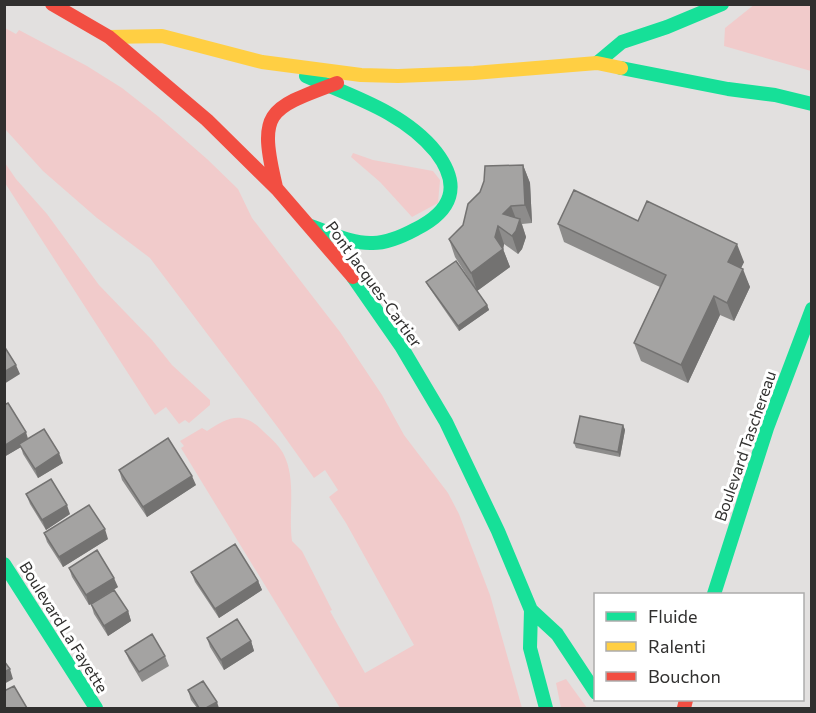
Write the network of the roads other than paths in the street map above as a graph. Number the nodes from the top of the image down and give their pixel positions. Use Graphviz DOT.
graph roads {
  1 [pos="51,4"];
  2 [pos="722,4"];
  3 [pos="109,38"];
  4 [pos="597,63"];
  5 [pos="283,66"];
  6 [pos="361,75"];
  7 [pos="328,87"];
  8 [pos="812,104"];
  9 [pos="277,189"];
  10 [pos="311,226"];
  11 [pos="812,309"];
  12 [pos="4,564"];
  13 [pos="714,593"];
  14 [pos="531,610"];
  15 [pos="594,690"];
  16 [pos="96,708"];
  17 [pos="546,708"];
  1 -- 3 [label="main road, Pont Jacques-Cartier"];
  2 -- 4 [label="main road"];
  3 -- 5 [label="main road"];
  3 -- 9 [label="main road, Pont Jacques-Cartier"];
  4 -- 6 [label="main road"];
  4 -- 8 [label="main road"];
  5 -- 6 [label="main road"];
  5 -- 7 [label="main road"];
  6 -- 7 [label="main road"];
  7 -- 9 [label="main road"];
  7 -- 10 [label="main road"];
  9 -- 10 [label="main road, Pont Jacques-Cartier"];
  10 -- 14 [label="main road, Pont Jacques-Cartier"];
  11 -- 13 [label="main road, Boulevard Taschereau"];
  12 -- 16 [label="main road, Boulevard La Fayette"];
  14 -- 15 [label="main road"];
  14 -- 17 [label="main road"];
}
